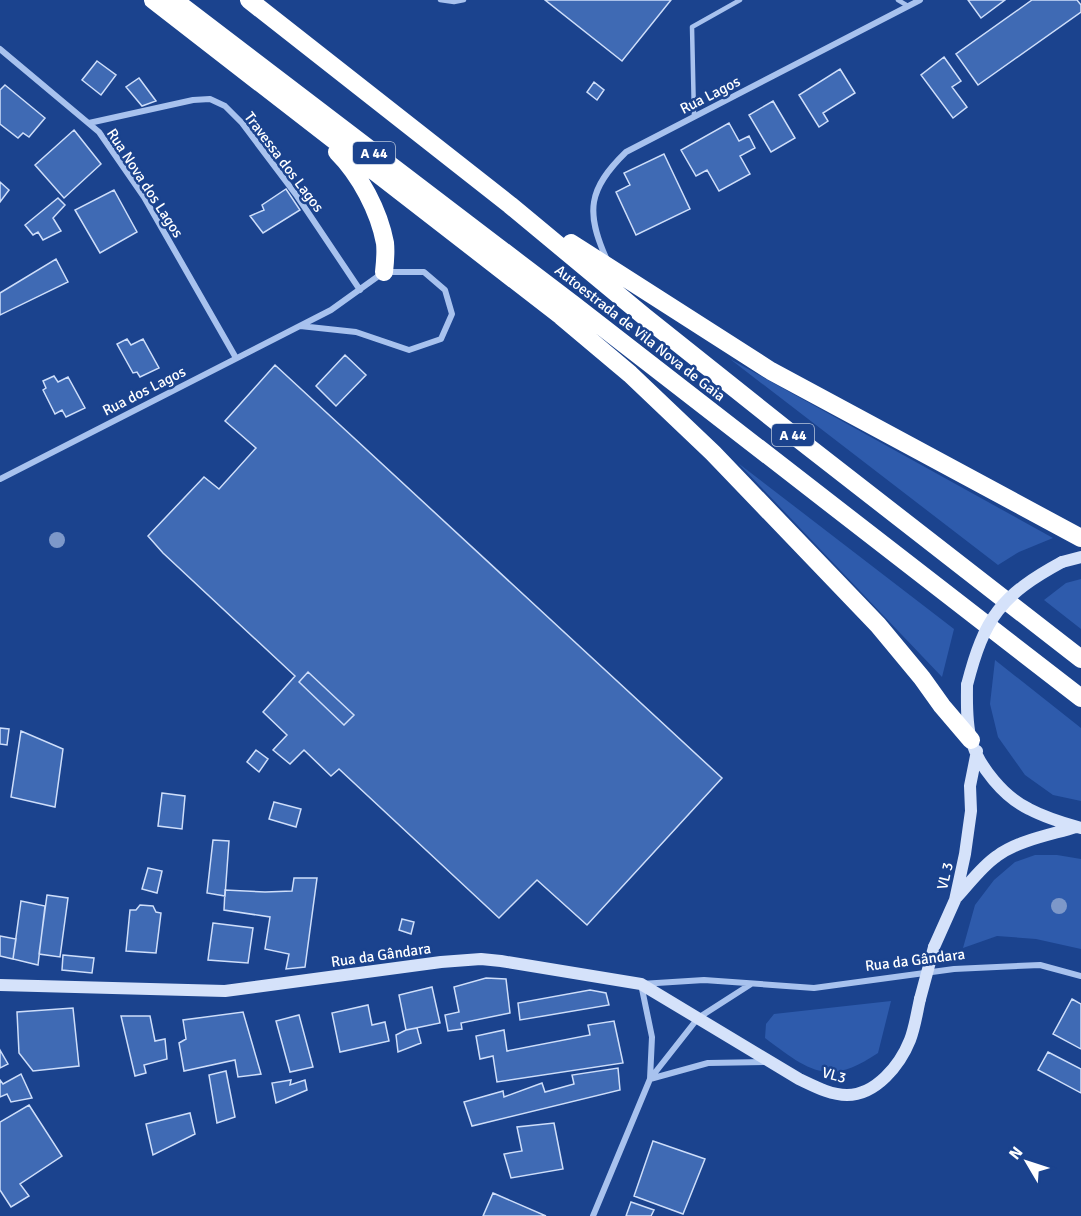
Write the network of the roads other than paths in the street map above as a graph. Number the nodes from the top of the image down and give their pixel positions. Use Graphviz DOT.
graph roads {
  1 [pos="153,0"];
  2 [pos="174,0"];
  3 [pos="249,0"];
  4 [pos="440,0"];
  5 [pos="464,0"];
  6 [pos="740,0"];
  7 [pos="898,0"];
  8 [pos="920,0"];
  9 [pos="908,6"];
  10 [pos="0,49"];
  11 [pos="694,117"];
  12 [pos="304,119"];
  13 [pos="89,123"];
  14 [pos="510,205"];
  15 [pos="610,267"];
  16 [pos="384,272"];
  17 [pos="360,290"];
  18 [pos="300,326"];
  19 [pos="236,358"];
  20 [pos="0,479"];
  21 [pos="1081,538"];
  22 [pos="1081,557"];
  23 [pos="1081,659"];
  24 [pos="1081,698"];
  25 [pos="974,745"];
  26 [pos="1078,828"];
  27 [pos="955,900"];
  28 [pos="1081,976"];
  29 [pos="751,983"];
  30 [pos="641,984"];
  31 [pos="0,985"];
  32 [pos="14,986"];
  33 [pos="0,991"];
  34 [pos="698,1018"];
  35 [pos="771,1062"];
  36 [pos="650,1079"];
  37 [pos="592,1216"];
  1 -- 12 [label="highway"];
  2 -- 24 [label="highway, Autoestrada de Vila Nova de Gaia / A 44"];
  3 -- 14 [label="highway, Autoestrada de Vila Nova de Gaia / A 44"];
  4 -- 5 [label="lane"];
  6 -- 11 [label="lane"];
  7 -- 9 [label="lane"];
  8 -- 9 [label="street, Rua Lagos"];
  9 -- 11 [label="street, Rua Lagos"];
  10 -- 13 [label="street, Rua Nova dos Lagos"];
  11 -- 15 [label="street, Rua Lagos"];
  12 -- 16 [label="highway"];
  12 -- 25 [label="highway"];
  13 -- 17 [label="street, Travessa dos Lagos"];
  13 -- 19 [label="street, Rua Nova dos Lagos"];
  14 -- 15 [label="highway"];
  14 -- 23 [label="highway, Autoestrada de Vila Nova de Gaia / A 44"];
  15 -- 21 [label="highway"];
  16 -- 17 [label="street, Rua dos Lagos"];
  16 -- 18 [label="street"];
  17 -- 18 [label="street, Rua dos Lagos"];
  18 -- 19 [label="street, Rua dos Lagos"];
  19 -- 20 [label="street, Rua dos Lagos"];
  22 -- 25 [label="main road, VL 3, bridge"];
  25 -- 26 [label="main road, VL 3"];
  25 -- 27 [label="main road, VL 3"];
  26 -- 27 [label="main road, VL 3"];
  27 -- 35 [label="main road, VL3, bridge"];
  28 -- 29 [label="street, Rua da Gândara"];
  29 -- 30 [label="street, Rua da Gândara"];
  29 -- 34 [label="street"];
  30 -- 32 [label="main road, Rua da Gândara"];
  30 -- 34 [label="main road, VL3"];
  30 -- 36 [label="street"];
  31 -- 32 [label="main road, Rua da Gândara"];
  32 -- 33 [label="main road, Rua da Gândara"];
  34 -- 35 [label="main road, VL3"];
  34 -- 36 [label="street"];
  35 -- 36 [label="street"];
  36 -- 37 [label="street"];
}
